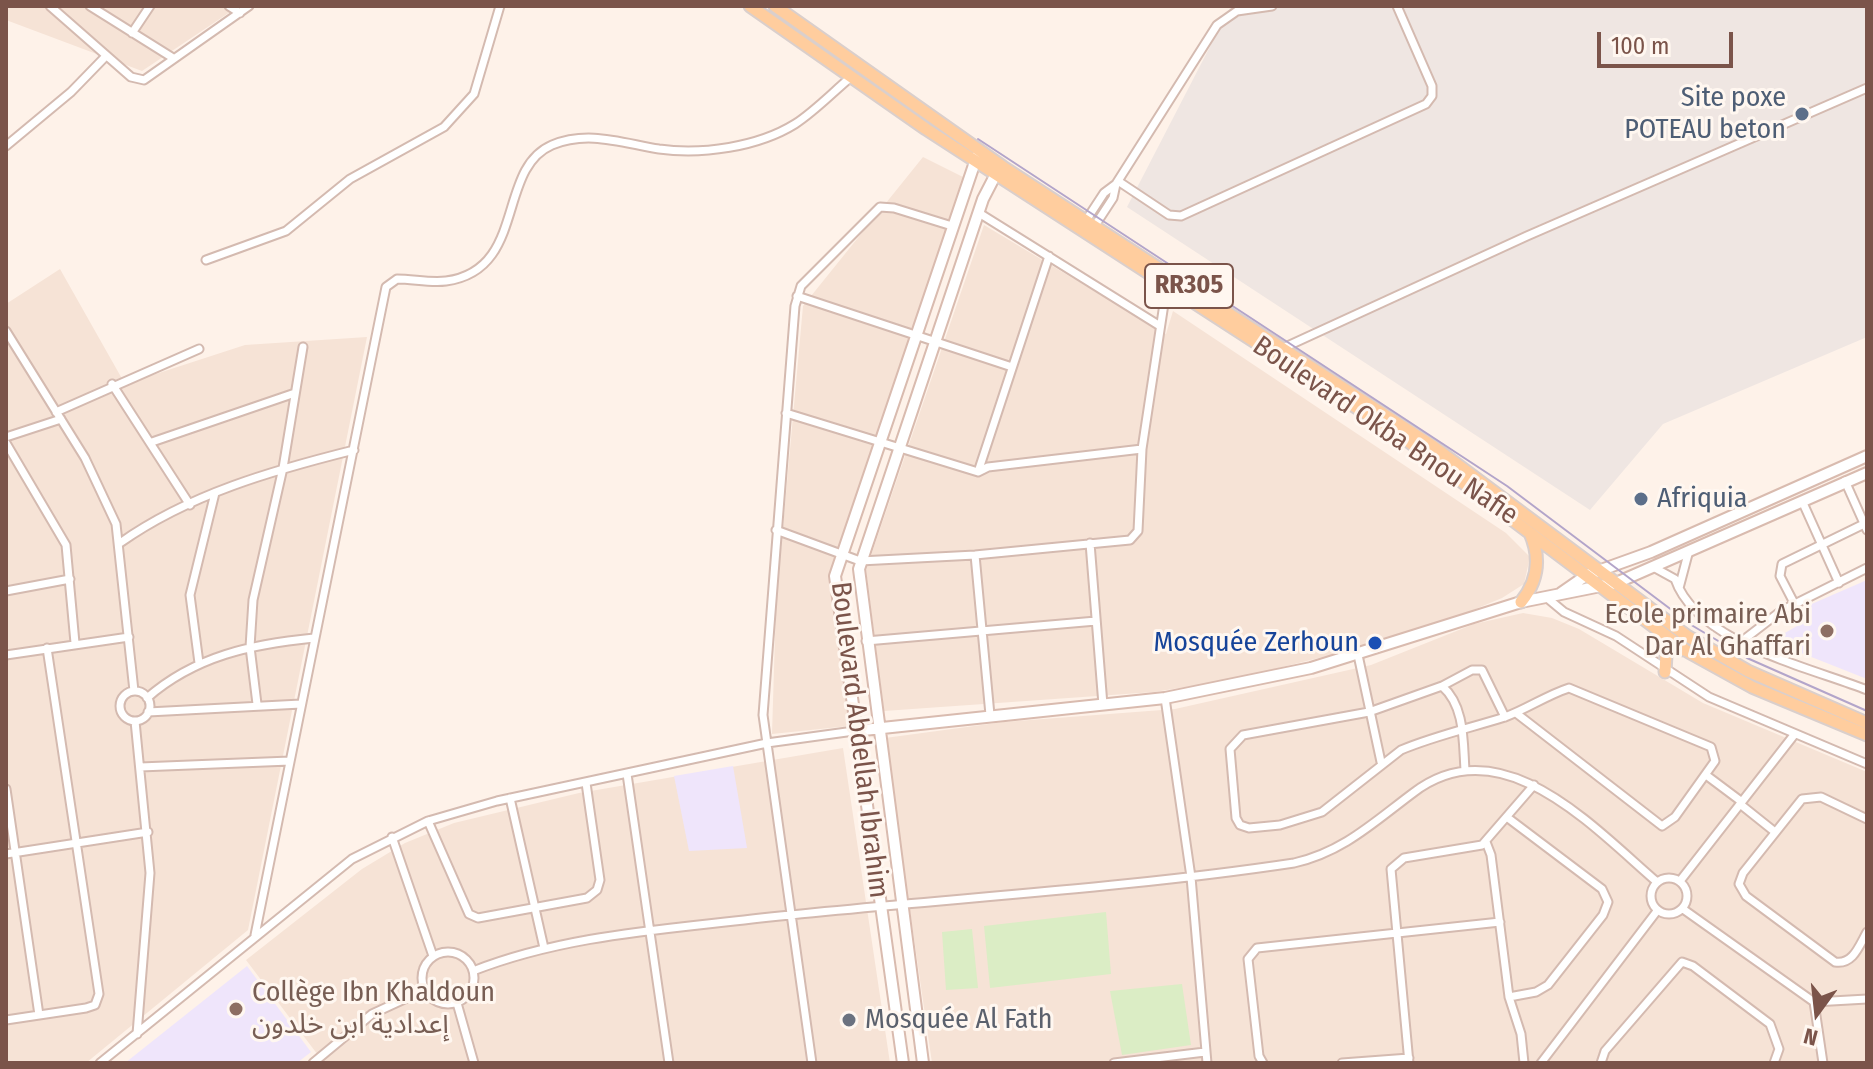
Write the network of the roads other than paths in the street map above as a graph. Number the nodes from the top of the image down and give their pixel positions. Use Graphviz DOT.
graph roads {
  1 [pos="50,6"];
  2 [pos="150,6"];
  3 [pos="229,6"];
  4 [pos="249,6"];
  5 [pos="500,6"];
  6 [pos="750,6"];
  7 [pos="775,6"];
  8 [pos="1272,6"];
  9 [pos="1397,6"];
  10 [pos="95,7"];
  11 [pos="240,13"];
  12 [pos="132,33"];
  13 [pos="106,56"];
  14 [pos="173,58"];
  15 [pos="851,77"];
  16 [pos="1867,88"];
  17 [pos="6,146"];
  18 [pos="977,156"];
  19 [pos="999,169"];
  20 [pos="1117,183"];
  21 [pos="979,213"];
  22 [pos="952,226"];
  23 [pos="1088,227"];
  24 [pos="1049,256"];
  25 [pos="206,260"];
  26 [pos="1167,284"];
  27 [pos="797,296"];
  28 [pos="1160,326"];
  29 [pos="6,331"];
  30 [pos="916,335"];
  31 [pos="935,342"];
  32 [pos="303,347"];
  33 [pos="1285,347"];
  34 [pos="199,349"];
  35 [pos="1273,353"];
  36 [pos="1012,367"];
  37 [pos="112,384"];
  38 [pos="295,393"];
  39 [pos="56,412"];
  40 [pos="786,413"];
  41 [pos="61,419"];
  42 [pos="6,437"];
  43 [pos="152,442"];
  44 [pos="879,442"];
  45 [pos="7,446"];
  46 [pos="899,447"];
  47 [pos="1142,449"];
  48 [pos="354,450"];
  49 [pos="1867,456"];
  50 [pos="283,468"];
  51 [pos="978,472"];
  52 [pos="1867,473"];
  53 [pos="1844,480"];
  54 [pos="215,493"];
  55 [pos="1803,503"];
  56 [pos="190,505"];
  57 [pos="1866,527"];
  58 [pos="1528,529"];
  59 [pos="776,530"];
  60 [pos="120,543"];
  61 [pos="1090,543"];
  62 [pos="1821,547"];
  63 [pos="1688,554"];
  64 [pos="841,555"];
  65 [pos="975,555"];
  66 [pos="860,561"];
  67 [pos="1655,568"];
  68 [pos="1867,568"];
  69 [pos="1593,573"];
  70 [pos="70,579"];
  71 [pos="1616,583"];
  72 [pos="1839,583"];
  73 [pos="1603,588"];
  74 [pos="1679,590"];
  75 [pos="6,591"];
  76 [pos="1561,593"];
  77 [pos="1546,597"];
  78 [pos="1521,602"];
  79 [pos="1794,603"];
  80 [pos="1096,621"];
  81 [pos="981,630"];
  82 [pos="129,637"];
  83 [pos="314,638"];
  84 [pos="866,641"];
  85 [pos="1742,641"];
  86 [pos="75,643"];
  87 [pos="250,647"];
  88 [pos="47,648"];
  89 [pos="1685,650"];
  90 [pos="6,655"];
  91 [pos="1358,655"];
  92 [pos="199,663"];
  93 [pos="1665,672"];
  94 [pos="1442,686"];
  95 [pos="1867,690"];
  96 [pos="134,691"];
  97 [pos="147,698"];
  98 [pos="1165,698"];
  99 [pos="257,704"];
  100 [pos="301,704"];
  101 [pos="1103,705"];
  102 [pos="148,712"];
  103 [pos="1369,712"];
  104 [pos="1516,713"];
  105 [pos="990,715"];
  106 [pos="1505,717"];
  107 [pos="135,721"];
  108 [pos="1867,723"];
  109 [pos="878,728"];
  110 [pos="1463,730"];
  111 [pos="854,731"];
  112 [pos="1794,735"];
  113 [pos="1867,735"];
  114 [pos="767,743"];
  115 [pos="290,761"];
  116 [pos="1381,762"];
  117 [pos="1867,764"];
  118 [pos="140,767"];
  119 [pos="1465,770"];
  120 [pos="627,774"];
  121 [pos="1706,775"];
  122 [pos="586,783"];
  123 [pos="1534,785"];
  124 [pos="6,789"];
  125 [pos="510,798"];
  126 [pos="1741,803"];
  127 [pos="1508,818"];
  128 [pos="1867,819"];
  129 [pos="428,821"];
  130 [pos="148,832"];
  131 [pos="1775,832"];
  132 [pos="392,837"];
  133 [pos="75,842"];
  134 [pos="1486,842"];
  135 [pos="16,852"];
  136 [pos="6,854"];
  137 [pos="1191,877"];
  138 [pos="1680,881"];
  139 [pos="1657,882"];
  140 [pos="901,903"];
  141 [pos="879,906"];
  142 [pos="534,907"];
  143 [pos="1683,909"];
  144 [pos="1657,911"];
  145 [pos="791,915"];
  146 [pos="1500,922"];
  147 [pos="650,931"];
  148 [pos="1396,932"];
  149 [pos="1867,932"];
  150 [pos="255,935"];
  151 [pos="544,948"];
  152 [pos="433,956"];
  153 [pos="473,971"];
  154 [pos="424,990"];
  155 [pos="1509,997"];
  156 [pos="1867,999"];
  157 [pos="1814,1002"];
  158 [pos="457,1003"];
  159 [pos="39,1015"];
  160 [pos="6,1020"];
  161 [pos="137,1034"];
  162 [pos="1205,1052"];
  163 [pos="1409,1060"];
  164 [pos="669,1062"];
  165 [pos="100,1063"];
  166 [pos="313,1063"];
  167 [pos="474,1063"];
  168 [pos="660,1063"];
  169 [pos="812,1063"];
  170 [pos="903,1063"];
  171 [pos="923,1063"];
  172 [pos="1114,1063"];
  173 [pos="1207,1063"];
  174 [pos="1263,1063"];
  175 [pos="1342,1063"];
  176 [pos="1524,1063"];
  177 [pos="1541,1063"];
  178 [pos="1601,1063"];
  179 [pos="1774,1063"];
  180 [pos="1823,1063"];
  1 -- 13 [label="street"];
  2 -- 12 [label="street"];
  3 -- 11 [label="street"];
  4 -- 11 [label="street"];
  5 -- 25 [label="street"];
  6 -- 15 [label="main road, Boulevard Okba Bnou Nafie / RR305"];
  7 -- 18 [label="main road, Boulevard Okba Bnou Nafie / RR305"];
  8 -- 20 [label="street"];
  9 -- 20 [label="street"];
  10 -- 12 [label="street"];
  11 -- 14 [label="street"];
  12 -- 14 [label="street"];
  13 -- 14 [label="street"];
  13 -- 17 [label="street"];
  15 -- 18 [label="main road, Boulevard Okba Bnou Nafie / RR305"];
  15 -- 48 [label="street"];
  16 -- 33 [label="street"];
  18 -- 19 [label="main road, Boulevard Okba Bnou Nafie / RR305"];
  18 -- 22 [label="street, Boulevard Abdellah Ibrahim"];
  19 -- 21 [label="street, Boulevard Abdellah Ibrahim"];
  19 -- 23 [label="main road, Boulevard Okba Bnou Nafie / RR305"];
  20 -- 23 [label="street"];
  21 -- 24 [label="street"];
  21 -- 31 [label="street, Boulevard Abdellah Ibrahim"];
  22 -- 27 [label="street"];
  22 -- 30 [label="street, Boulevard Abdellah Ibrahim"];
  23 -- 26 [label="main road, Boulevard Okba Bnou Nafie / RR305"];
  23 -- 33 [label="main road, Boulevard Okba Bnou Nafie / RR305"];
  24 -- 28 [label="street"];
  24 -- 36 [label="street"];
  26 -- 28 [label="street"];
  26 -- 35 [label="main road, Boulevard Okba Bnou Nafie / RR305"];
  27 -- 30 [label="street"];
  27 -- 40 [label="street"];
  28 -- 47 [label="street"];
  29 -- 39 [label="street"];
  30 -- 31 [label="street"];
  30 -- 44 [label="street, Boulevard Abdellah Ibrahim"];
  31 -- 36 [label="street"];
  31 -- 46 [label="street, Boulevard Abdellah Ibrahim"];
  32 -- 38 [label="street"];
  33 -- 35 [label="street"];
  33 -- 69 [label="main road, Boulevard Okba Bnou Nafie / RR305"];
  34 -- 37 [label="street"];
  35 -- 58 [label="main road, Boulevard Okba Bnou Nafie / RR305"];
  36 -- 51 [label="street"];
  37 -- 39 [label="street"];
  37 -- 43 [label="street"];
  38 -- 43 [label="street"];
  38 -- 50 [label="street"];
  39 -- 41 [label="street"];
  40 -- 44 [label="street"];
  40 -- 59 [label="street"];
  41 -- 42 [label="street"];
  41 -- 60 [label="street"];
  43 -- 56 [label="street"];
  44 -- 46 [label="street"];
  44 -- 64 [label="street, Boulevard Abdellah Ibrahim"];
  45 -- 70 [label="street"];
  46 -- 51 [label="street"];
  46 -- 66 [label="street, Boulevard Abdellah Ibrahim"];
  47 -- 51 [label="street"];
  47 -- 61 [label="street"];
  48 -- 50 [label="street"];
  48 -- 83 [label="street"];
  49 -- 69 [label="street"];
  50 -- 54 [label="street"];
  50 -- 87 [label="street"];
  52 -- 53 [label="street"];
  53 -- 55 [label="street"];
  53 -- 57 [label="street"];
  54 -- 56 [label="street"];
  54 -- 92 [label="street"];
  55 -- 62 [label="street"];
  55 -- 63 [label="street"];
  56 -- 60 [label="street"];
  57 -- 62 [label="street"];
  58 -- 69 [label="main road, Boulevard Okba Bnou Nafie / RR305"];
  58 -- 78 [label="main road"];
  59 -- 64 [label="street"];
  59 -- 114 [label="street"];
  60 -- 82 [label="street"];
  61 -- 65 [label="street"];
  61 -- 80 [label="street"];
  62 -- 72 [label="street"];
  62 -- 79 [label="street"];
  63 -- 67 [label="street"];
  63 -- 74 [label="street"];
  64 -- 66 [label="street"];
  64 -- 111 [label="street, Boulevard Abdellah Ibrahim"];
  65 -- 66 [label="street"];
  65 -- 81 [label="street"];
  66 -- 84 [label="street, Boulevard Abdellah Ibrahim"];
  67 -- 71 [label="street"];
  67 -- 74 [label="street"];
  68 -- 72 [label="street"];
  69 -- 71 [label="main road, Boulevard Okba Bnou Nafie / RR305"];
  69 -- 73 [label="main road, Boulevard Okba Bnou Nafie / RR305"];
  69 -- 76 [label="street"];
  70 -- 75 [label="street"];
  70 -- 86 [label="street"];
  71 -- 73 [label="street"];
  71 -- 108 [label="main road, Boulevard Okba Bnou Nafie / RR305"];
  72 -- 79 [label="street"];
  73 -- 76 [label="street"];
  73 -- 89 [label="main road, Boulevard Okba Bnou Nafie / RR305"];
  74 -- 85 [label="street"];
  76 -- 77 [label="street"];
  77 -- 78 [label="street"];
  77 -- 93 [label="street"];
  78 -- 91 [label="street"];
  79 -- 85 [label="street"];
  80 -- 81 [label="street"];
  80 -- 101 [label="street"];
  81 -- 84 [label="street"];
  81 -- 105 [label="street"];
  82 -- 86 [label="street"];
  82 -- 96 [label="street"];
  83 -- 87 [label="street"];
  83 -- 100 [label="street"];
  84 -- 109 [label="street, Boulevard Abdellah Ibrahim"];
  85 -- 95 [label="street"];
  86 -- 88 [label="street"];
  87 -- 92 [label="street"];
  87 -- 99 [label="street"];
  88 -- 90 [label="street"];
  88 -- 133 [label="street"];
  89 -- 93 [label="main road"];
  89 -- 113 [label="main road, Boulevard Okba Bnou Nafie / RR305"];
  91 -- 98 [label="street"];
  91 -- 103 [label="street"];
  92 -- 97 [label="street"];
  93 -- 112 [label="street"];
  94 -- 103 [label="street"];
  94 -- 106 [label="street"];
  94 -- 110 [label="street"];
  96 -- 97 [label="street"];
  96 -- 107 [label="street"];
  97 -- 102 [label="street"];
  98 -- 101 [label="street"];
  98 -- 137 [label="street"];
  99 -- 100 [label="street"];
  99 -- 102 [label="street"];
  100 -- 115 [label="street"];
  101 -- 105 [label="street"];
  102 -- 107 [label="street"];
  103 -- 116 [label="street"];
  103 -- 116 [label="street"];
  104 -- 106 [label="street"];
  104 -- 121 [label="street"];
  104 -- 121 [label="street"];
  105 -- 109 [label="street"];
  106 -- 110 [label="street"];
  107 -- 118 [label="street"];
  109 -- 111 [label="street"];
  109 -- 140 [label="street, Boulevard Abdellah Ibrahim"];
  110 -- 116 [label="street"];
  110 -- 119 [label="street"];
  111 -- 114 [label="street"];
  111 -- 141 [label="street, Boulevard Abdellah Ibrahim"];
  112 -- 117 [label="street"];
  112 -- 126 [label="street"];
  114 -- 120 [label="street"];
  114 -- 145 [label="street"];
  115 -- 118 [label="street"];
  115 -- 150 [label="street"];
  118 -- 130 [label="street"];
  119 -- 123 [label="street"];
  119 -- 137 [label="street"];
  120 -- 122 [label="street"];
  120 -- 147 [label="street"];
  121 -- 126 [label="street"];
  122 -- 125 [label="street"];
  122 -- 142 [label="street"];
  123 -- 127 [label="street"];
  123 -- 139 [label="street"];
  124 -- 135 [label="street"];
  125 -- 129 [label="street"];
  125 -- 142 [label="street"];
  126 -- 131 [label="street"];
  126 -- 138 [label="street"];
  127 -- 134 [label="street"];
  127 -- 155 [label="street"];
  128 -- 131 [label="street"];
  129 -- 132 [label="street"];
  129 -- 142 [label="street"];
  130 -- 133 [label="street"];
  130 -- 161 [label="street"];
  131 -- 149 [label="street"];
  132 -- 150 [label="street"];
  132 -- 152 [label="street"];
  133 -- 135 [label="street"];
  133 -- 159 [label="street"];
  134 -- 146 [label="street"];
  134 -- 148 [label="street"];
  135 -- 136 [label="street"];
  135 -- 159 [label="street"];
  137 -- 140 [label="street"];
  137 -- 162 [label="street"];
  138 -- 139 [label="street"];
  138 -- 143 [label="street"];
  139 -- 144 [label="street"];
  140 -- 141 [label="street"];
  140 -- 171 [label="street, Boulevard Abdellah Ibrahim"];
  141 -- 145 [label="street"];
  141 -- 170 [label="street, Boulevard Abdellah Ibrahim"];
  142 -- 151 [label="street"];
  143 -- 144 [label="street"];
  143 -- 157 [label="street"];
  144 -- 177 [label="street"];
  145 -- 147 [label="street"];
  145 -- 169 [label="street"];
  146 -- 148 [label="street"];
  146 -- 155 [label="street"];
  147 -- 151 [label="street"];
  147 -- 164 [label="street"];
  148 -- 163 [label="street"];
  148 -- 174 [label="street"];
  150 -- 161 [label="street"];
  151 -- 153 [label="street"];
  152 -- 153 [label="street"];
  152 -- 154 [label="street"];
  153 -- 158 [label="street"];
  154 -- 158 [label="street"];
  154 -- 166 [label="street"];
  155 -- 176 [label="street"];
  156 -- 157 [label="street"];
  157 -- 180 [label="street"];
  158 -- 167 [label="street"];
  159 -- 160 [label="street"];
  161 -- 165 [label="street"];
  162 -- 172 [label="street"];
  162 -- 173 [label="street"];
  163 -- 175 [label="street"];
  164 -- 168 [label="street"];
  178 -- 179 [label="street"];
}
